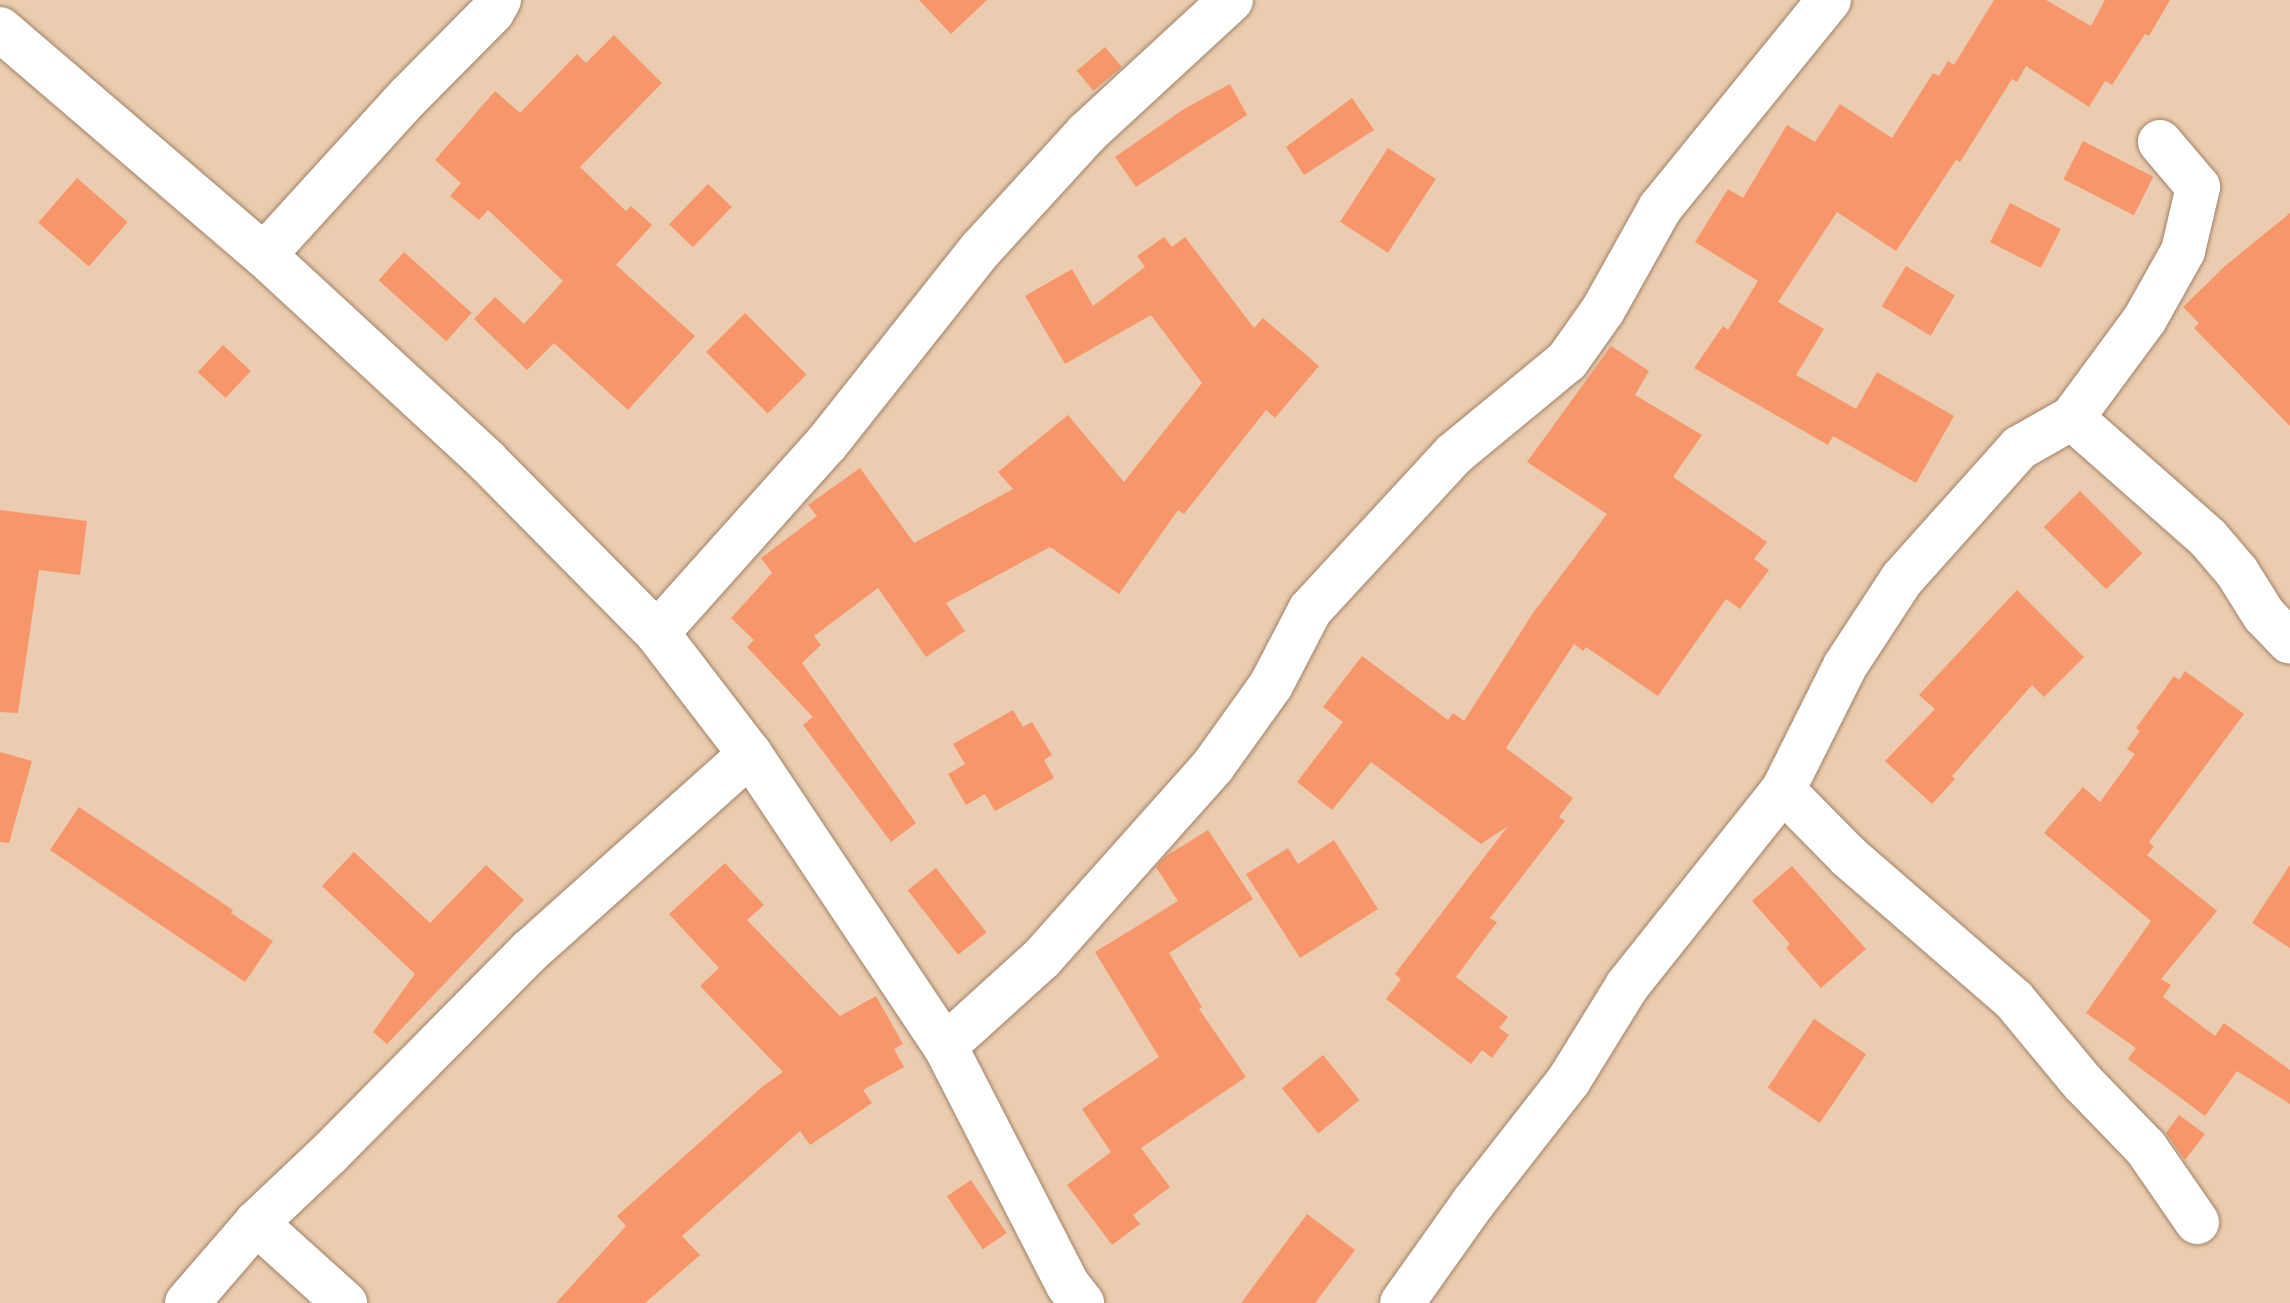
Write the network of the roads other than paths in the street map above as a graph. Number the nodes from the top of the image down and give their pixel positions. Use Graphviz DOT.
graph roads {
  1 [pos="499,0"];
  2 [pos="1231,0"];
  3 [pos="1829,0"];
  4 [pos="0,29"];
  5 [pos="2160,142"];
  6 [pos="264,255"];
  7 [pos="2072,418"];
  8 [pos="657,633"];
  9 [pos="2290,642"];
  10 [pos="750,754"];
  11 [pos="1783,790"];
  12 [pos="945,1046"];
  13 [pos="2197,1222"];
  14 [pos="256,1223"];
  15 [pos="187,1303"];
  16 [pos="345,1303"];
  17 [pos="1082,1303"];
  18 [pos="1402,1303"];
  1 -- 6 [label="street"];
  2 -- 8 [label="street"];
  3 -- 12 [label="street"];
  4 -- 6 [label="street"];
  5 -- 7 [label="street"];
  6 -- 8 [label="street"];
  7 -- 9 [label="street"];
  7 -- 11 [label="street"];
  8 -- 10 [label="street"];
  10 -- 12 [label="street"];
  10 -- 14 [label="street"];
  11 -- 13 [label="street"];
  11 -- 18 [label="street"];
  12 -- 17 [label="street"];
  14 -- 15 [label="street"];
  14 -- 16 [label="street"];
}
